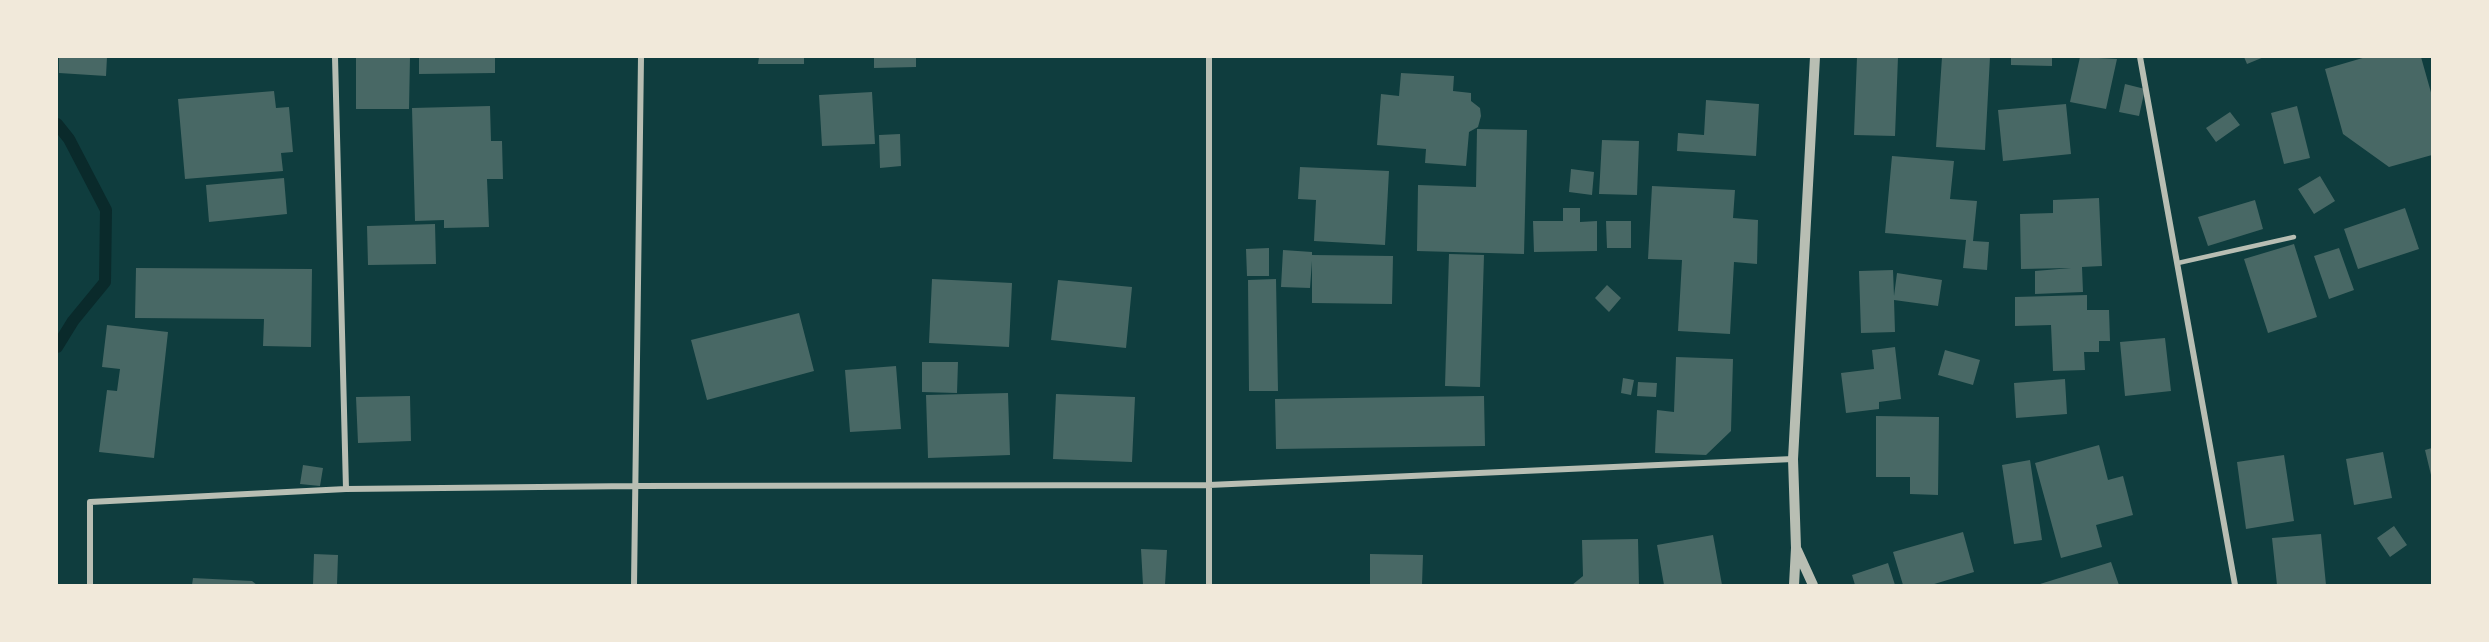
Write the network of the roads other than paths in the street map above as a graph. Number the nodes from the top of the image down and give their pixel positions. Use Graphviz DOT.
graph roads {
  1 [pos="334,57"];
  2 [pos="641,57"];
  3 [pos="1209,57"];
  4 [pos="1815,57"];
  5 [pos="2140,57"];
  6 [pos="2294,237"];
  7 [pos="2178,263"];
  8 [pos="1792,459"];
  9 [pos="1209,485"];
  10 [pos="636,486"];
  11 [pos="346,489"];
  12 [pos="1796,548"];
  13 [pos="90,585"];
  14 [pos="634,585"];
  15 [pos="1209,585"];
  16 [pos="1794,585"];
  17 [pos="1813,585"];
  18 [pos="2235,585"];
  1 -- 11 [label="street"];
  2 -- 10 [label="street"];
  3 -- 9 [label="street"];
  4 -- 8 [label="street"];
  5 -- 7 [label="street"];
  6 -- 7 [label="lane"];
  7 -- 18 [label="street"];
  8 -- 9 [label="street"];
  8 -- 12 [label="street"];
  9 -- 10 [label="street"];
  9 -- 15 [label="street"];
  10 -- 11 [label="street"];
  10 -- 14 [label="street"];
  11 -- 13 [label="street"];
  12 -- 16 [label="street"];
  12 -- 17 [label="street"];
}
